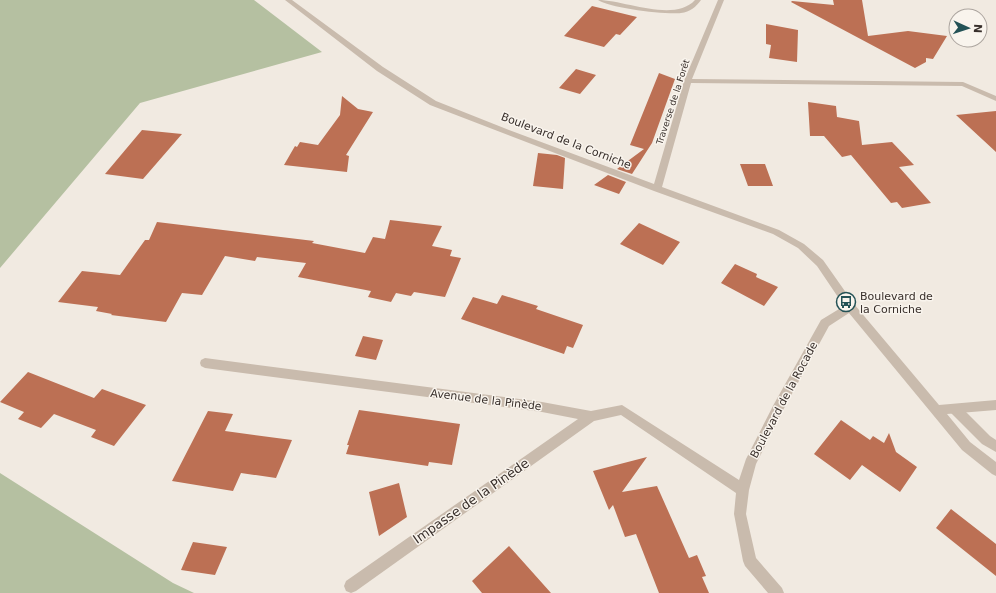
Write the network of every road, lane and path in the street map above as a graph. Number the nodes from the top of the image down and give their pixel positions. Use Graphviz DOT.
graph roads {
  1 [pos="288,0"];
  2 [pos="601,0"];
  3 [pos="698,0"];
  4 [pos="721,0"];
  5 [pos="688,82"];
  6 [pos="996,99"];
  7 [pos="657,189"];
  8 [pos="850,307"];
  9 [pos="205,363"];
  10 [pos="996,405"];
  11 [pos="955,409"];
  12 [pos="935,410"];
  13 [pos="591,416"];
  14 [pos="996,446"];
  15 [pos="996,470"];
  16 [pos="743,490"];
  17 [pos="351,586"];
  18 [pos="777,593"];
  1 -- 7 [label="street, Boulevard de la Corniche"];
  2 -- 3 [label="street"];
  4 -- 5 [label="street, Traverse de la Forêt"];
  5 -- 6 [label="street"];
  5 -- 7 [label="street, Traverse de la Forêt"];
  7 -- 8 [label="street, Boulevard de la Corniche"];
  8 -- 12 [label="street, Boulevard de la Corniche"];
  8 -- 16 [label="street, Boulevard de la Rocade"];
  9 -- 13 [label="street, Avenue de la Pinède"];
  10 -- 11 [label="street"];
  11 -- 12 [label="street"];
  11 -- 14 [label="street"];
  12 -- 15 [label="street, Boulevard de la Corniche"];
  13 -- 16 [label="street, Avenue de la Pinède"];
  13 -- 17 [label="street, Impasse de la Pinède"];
  16 -- 18 [label="street, Boulevard de la Rocade"];
}
